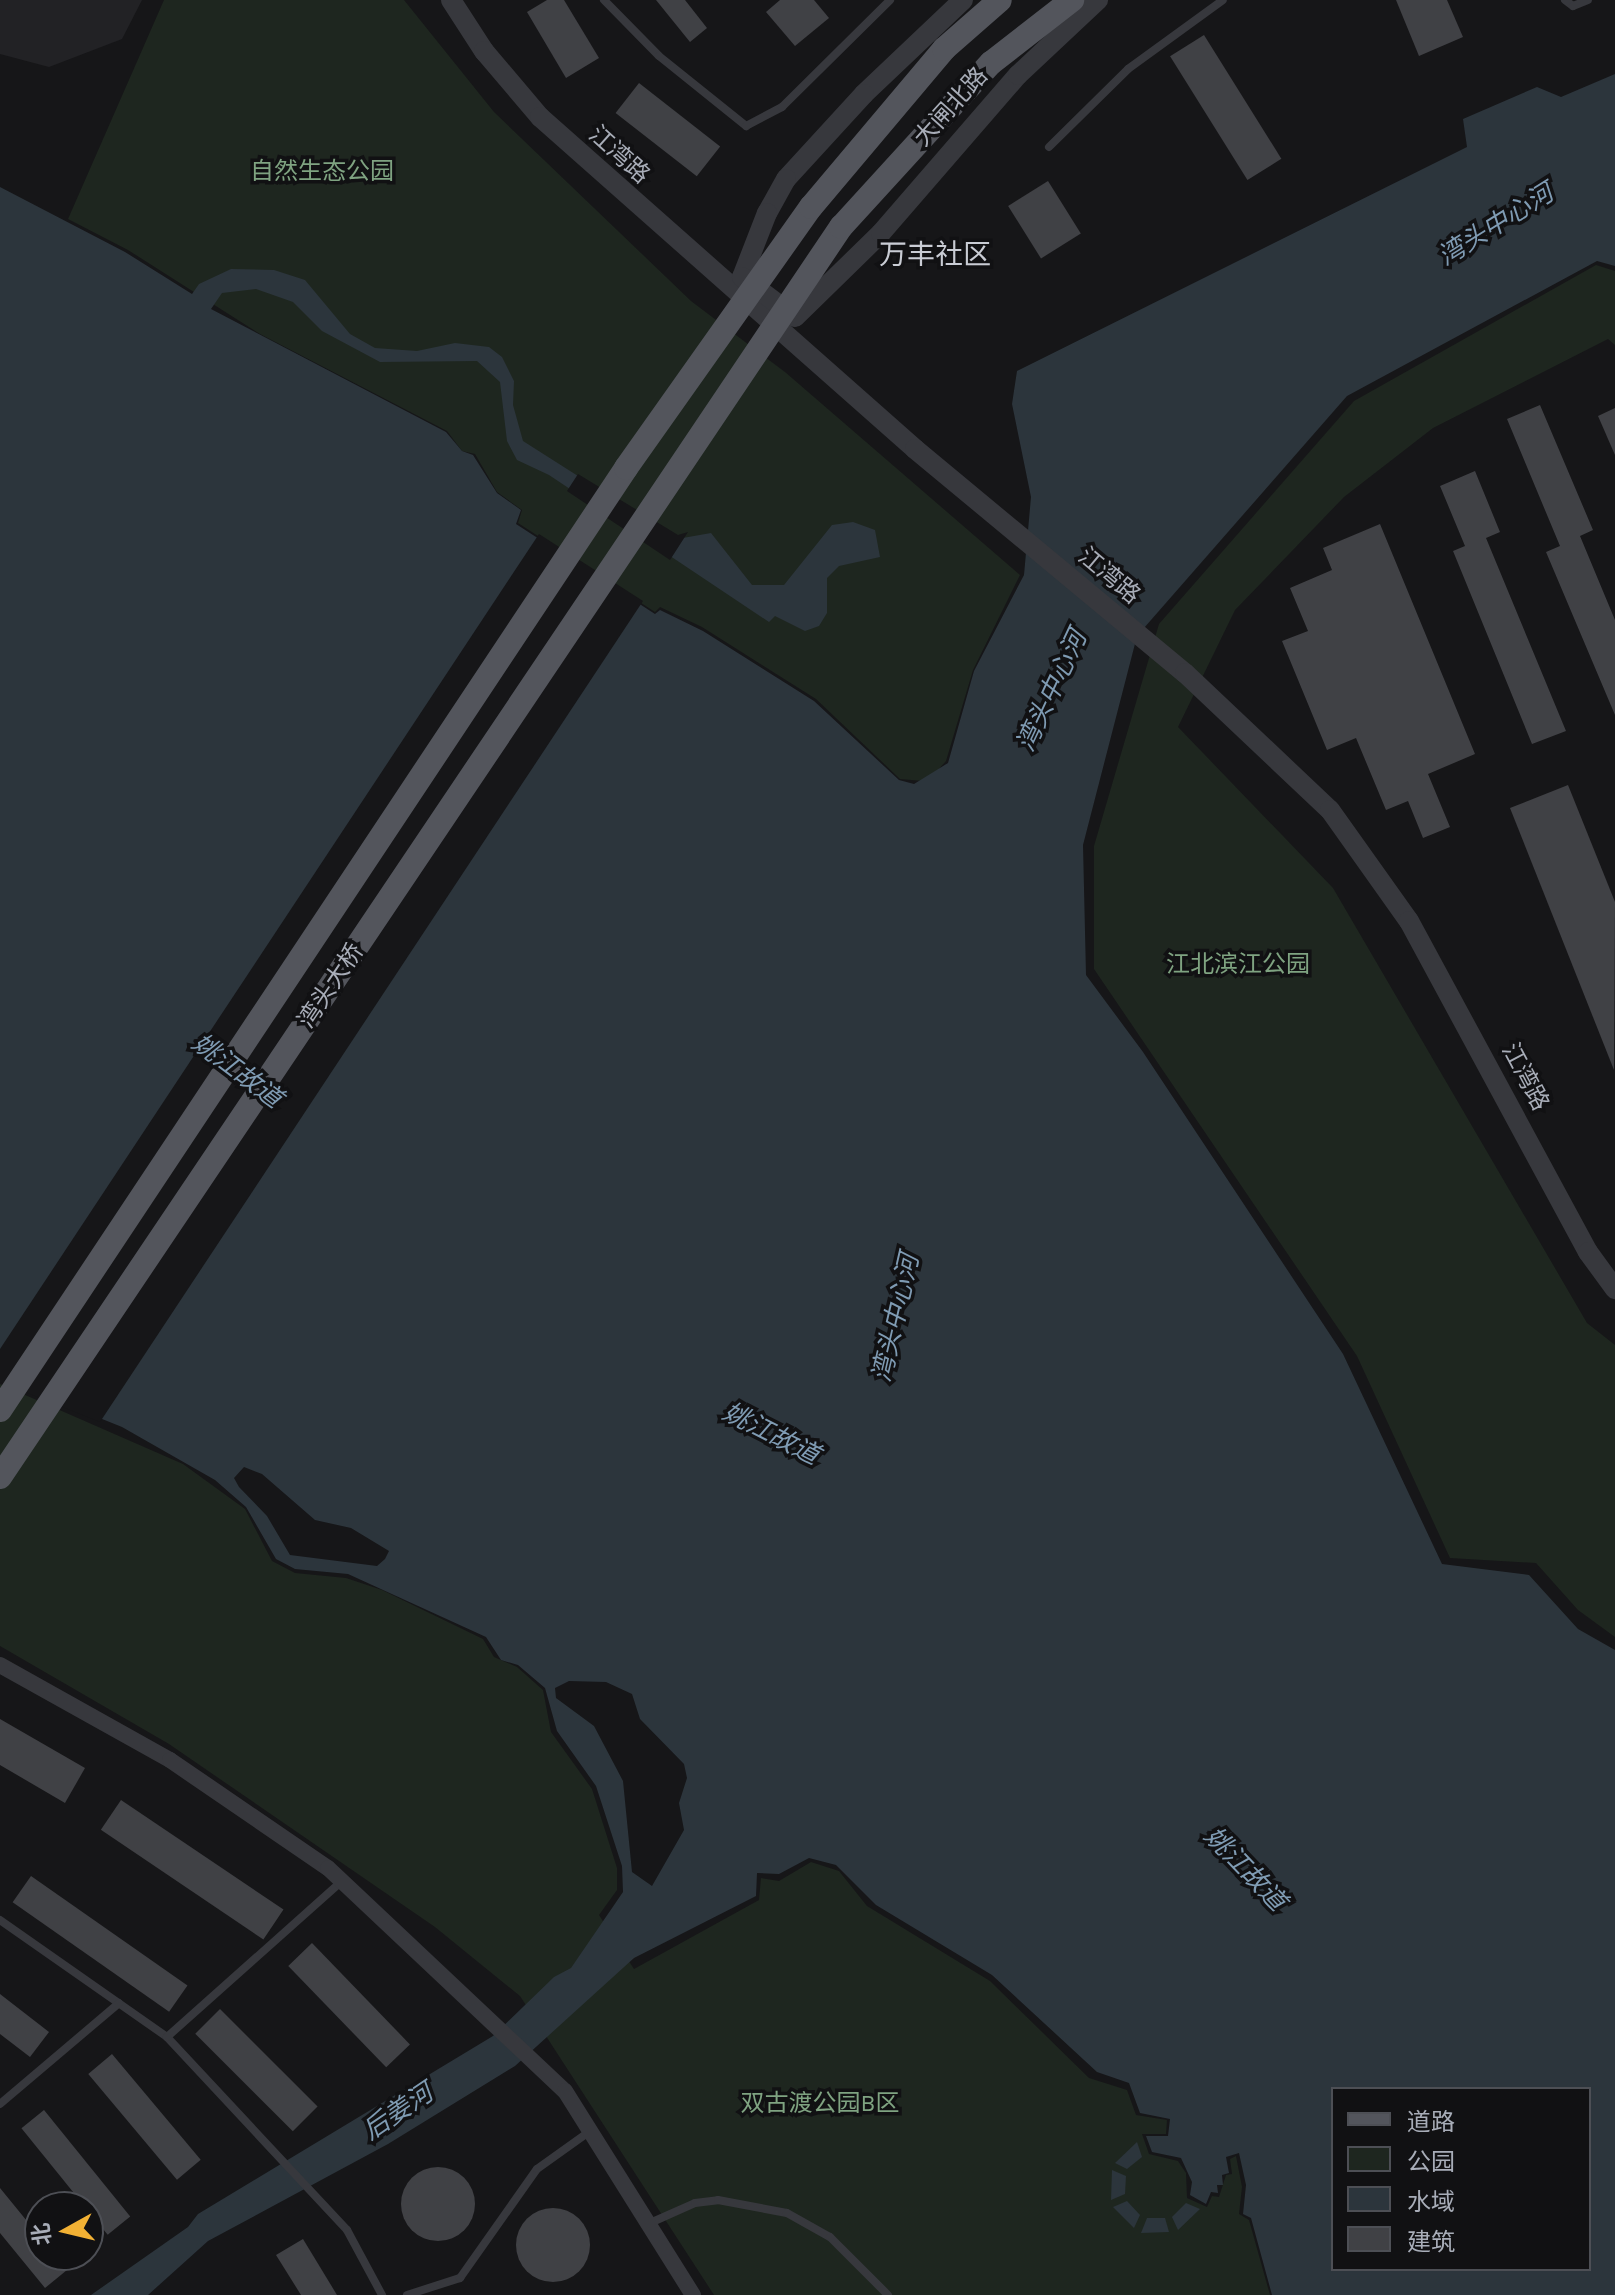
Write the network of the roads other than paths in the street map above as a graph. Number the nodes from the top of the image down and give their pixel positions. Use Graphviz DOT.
graph roads {
  1 [pos="451,0"];
  2 [pos="604,0"];
  3 [pos="890,0"];
  4 [pos="963,0"];
  5 [pos="1000,0"];
  6 [pos="1072,0"];
  7 [pos="1098,0"];
  8 [pos="1223,0"];
  9 [pos="1565,0"];
  10 [pos="1588,0"];
  11 [pos="1049,147"];
  12 [pos="626,468"];
  13 [pos="661,495"];
  14 [pos="1615,1289"];
  15 [pos="0,1410"];
  16 [pos="0,1477"];
  17 [pos="0,1665"];
  18 [pos="342,1881"];
  19 [pos="0,1920"];
  20 [pos="119,2003"];
  21 [pos="167,2037"];
  22 [pos="0,2104"];
  23 [pos="591,2131"];
  24 [pos="650,2223"];
  25 [pos="382,2295"];
  26 [pos="407,2295"];
  27 [pos="693,2295"];
  28 [pos="888,2295"];
  1 -- 14 [label="street, 江湾路"];
  2 -- 3 [label="lane"];
  4 -- 7 [label="street"];
  5 -- 12 [label="main road, 大闸北路"];
  6 -- 13 [label="main road, 大闸北路"];
  8 -- 11 [label="lane"];
  9 -- 10 [label="lane"];
  12 -- 15 [label="main road, 湾头大桥"];
  13 -- 16 [label="main road, 湾头大桥"];
  17 -- 18 [label="street"];
  18 -- 21 [label="lane"];
  18 -- 23 [label="street"];
  19 -- 20 [label="lane"];
  20 -- 21 [label="lane"];
  20 -- 22 [label="lane"];
  21 -- 25 [label="lane"];
  23 -- 24 [label="street"];
  23 -- 26 [label="lane"];
  24 -- 27 [label="street"];
  24 -- 28 [label="lane"];
}
